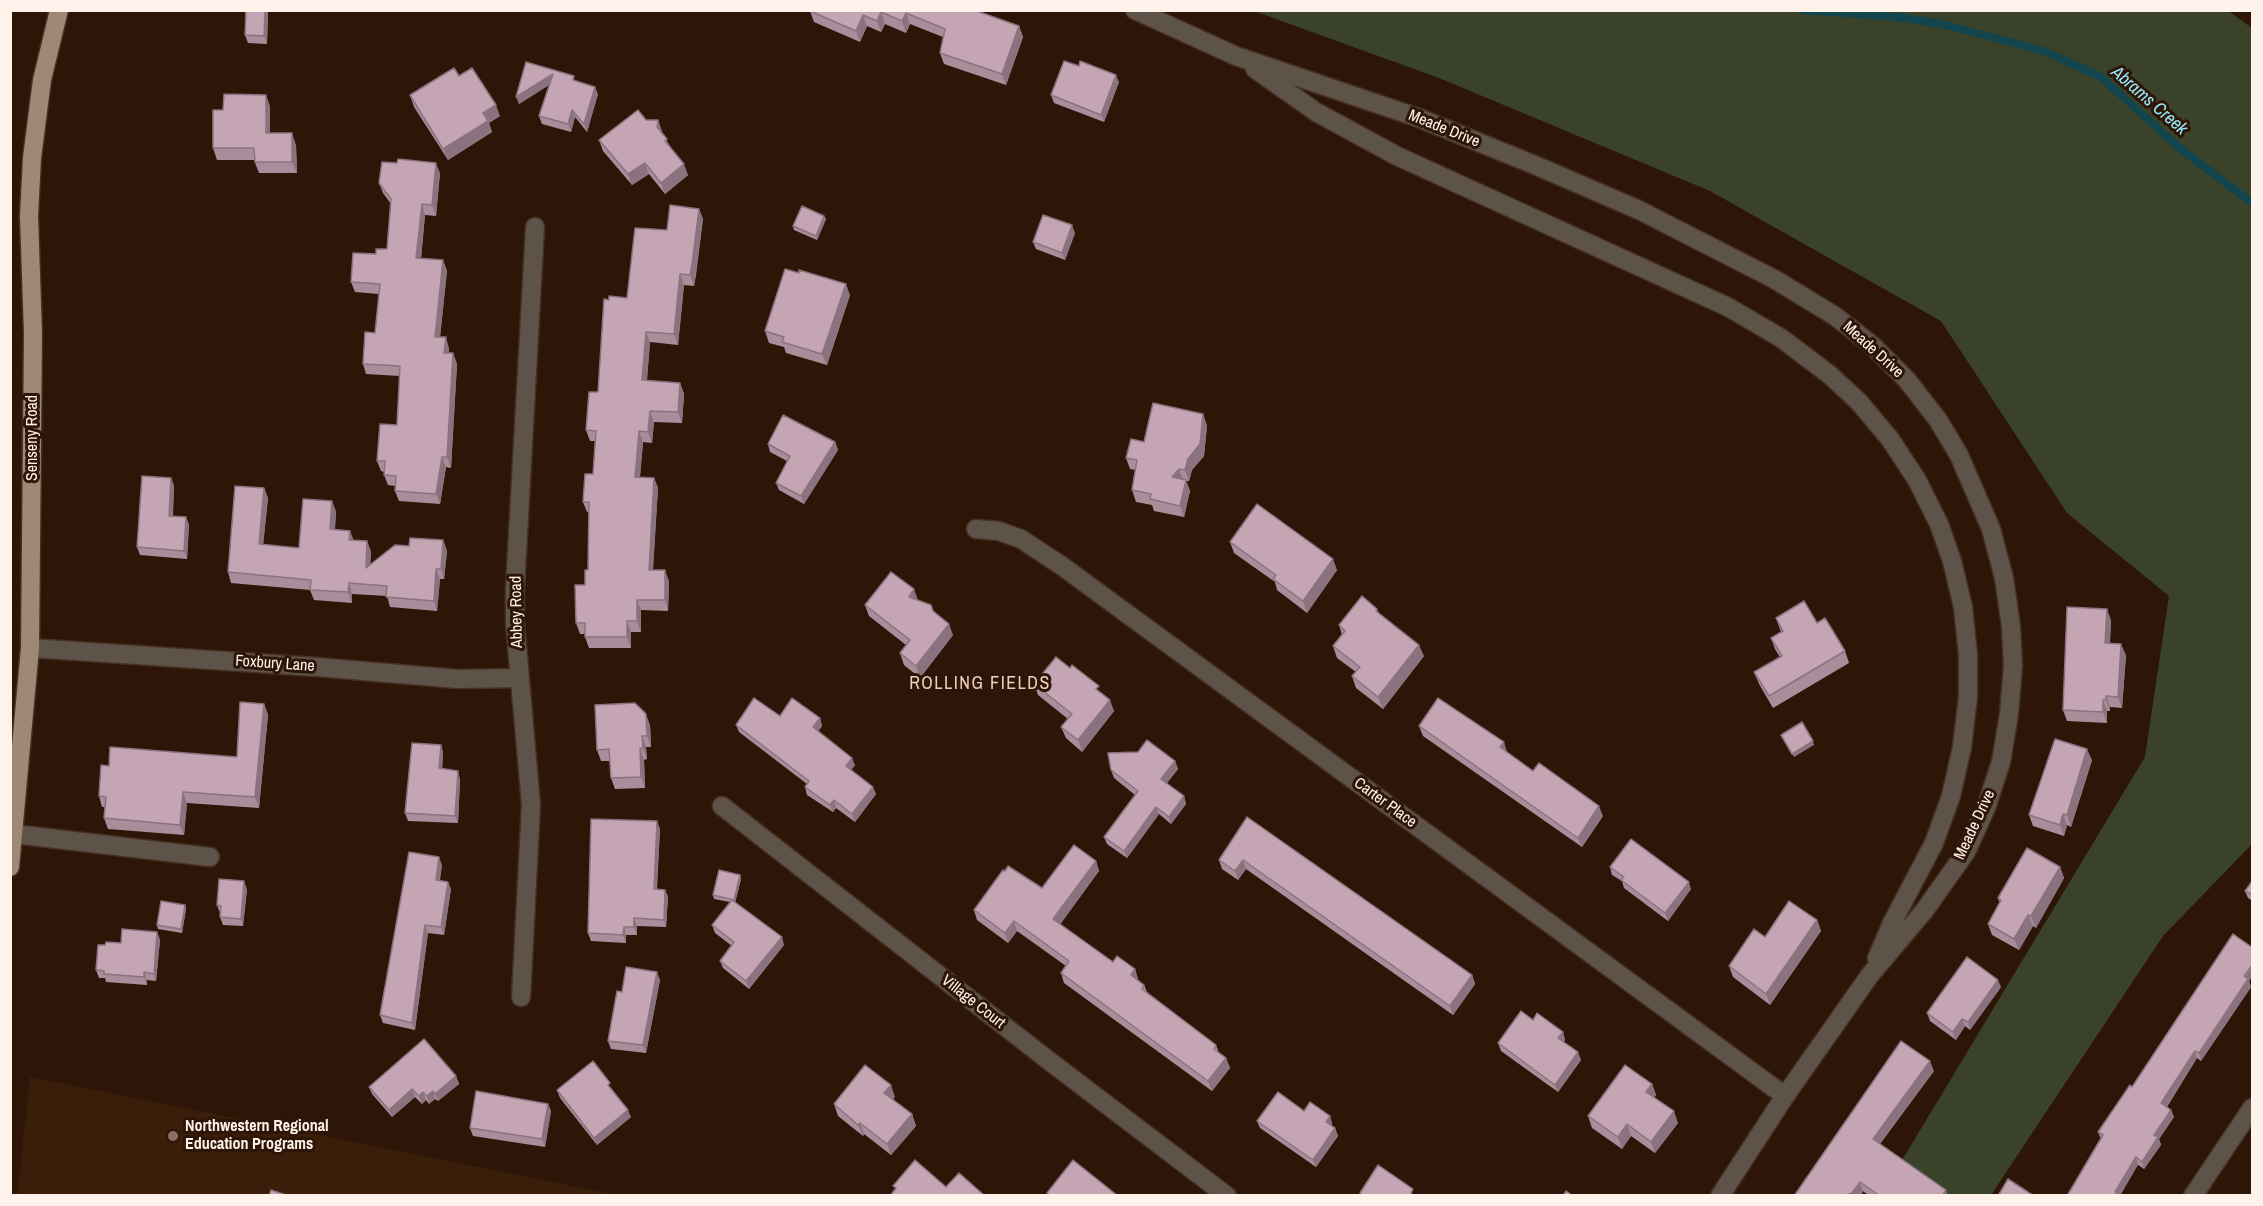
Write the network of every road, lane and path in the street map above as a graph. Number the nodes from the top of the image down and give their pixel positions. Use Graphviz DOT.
graph roads {
  1 [pos="59,10"];
  2 [pos="1135,10"];
  3 [pos="1236,56"];
  4 [pos="535,227"];
  5 [pos="976,529"];
  6 [pos="30,648"];
  7 [pos="520,678"];
  8 [pos="14,806"];
  9 [pos="722,806"];
  10 [pos="14,834"];
  11 [pos="210,857"];
  12 [pos="10,867"];
  13 [pos="1870,975"];
  14 [pos="521,997"];
  15 [pos="1785,1095"];
  16 [pos="2253,1108"];
  17 [pos="1227,1196"];
  18 [pos="1720,1196"];
  19 [pos="2193,1196"];
  1 -- 6 [label="main road, Senseny Road"];
  2 -- 3 [label="street, Meade Drive"];
  3 -- 13 [label="street, Meade Drive"];
  3 -- 13 [label="street, Meade Drive"];
  4 -- 7 [label="street, Abbey Road"];
  5 -- 15 [label="street, Carter Place"];
  6 -- 7 [label="street, Foxbury Lane"];
  6 -- 8 [label="main road, Senseny Road"];
  7 -- 14 [label="street, Abbey Road"];
  8 -- 10 [label="main road, Senseny Road"];
  9 -- 17 [label="street, Village Court"];
  10 -- 11 [label="street"];
  10 -- 12 [label="main road, Senseny Road"];
  13 -- 15 [label="street, Meade Drive"];
  15 -- 18 [label="street, Meade Drive"];
  16 -- 19 [label="street"];
}
